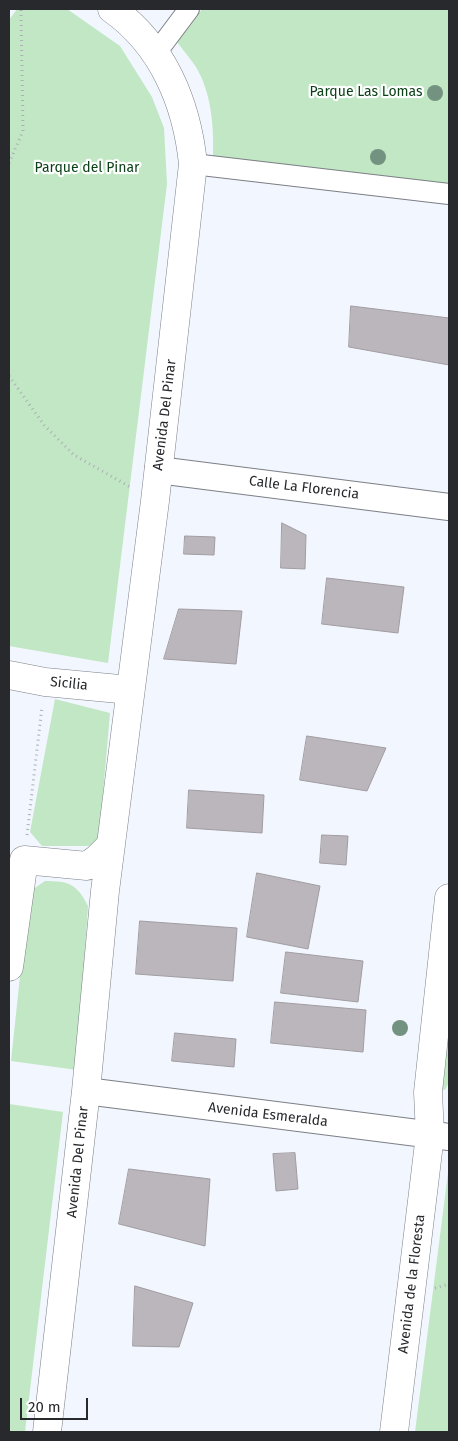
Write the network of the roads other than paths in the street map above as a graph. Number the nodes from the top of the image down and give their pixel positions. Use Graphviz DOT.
graph roads {
  1 [pos="112,9"];
  2 [pos="189,9"];
  3 [pos="156,53"];
  4 [pos="192,164"];
  5 [pos="449,194"];
  6 [pos="158,470"];
  7 [pos="449,507"];
  8 [pos="9,675"];
  9 [pos="130,690"];
  10 [pos="111,845"];
  11 [pos="87,866"];
  12 [pos="105,891"];
  13 [pos="449,898"];
  14 [pos="9,967"];
  15 [pos="86,1091"];
  16 [pos="449,1113"];
  17 [pos="440,1136"];
  18 [pos="47,1432"];
  19 [pos="394,1432"];
  1 -- 3 [label="street, Avenida Del Pinar"];
  2 -- 3 [label="street"];
  3 -- 4 [label="street, Avenida Del Pinar"];
  4 -- 5 [label="street"];
  4 -- 6 [label="street, Avenida Del Pinar"];
  6 -- 7 [label="street, Calle La Florencia"];
  6 -- 9 [label="street, Avenida Del Pinar"];
  8 -- 9 [label="street, Sicilia"];
  9 -- 10 [label="street, Avenida Del Pinar"];
  10 -- 11 [label="street"];
  10 -- 12 [label="street, Avenida Del Pinar"];
  11 -- 12 [label="street"];
  11 -- 14 [label="street"];
  12 -- 15 [label="street, Avenida Del Pinar"];
  13 -- 17 [label="street, Avenida de la Floresta"];
  15 -- 17 [label="street, Avenida Esmeralda"];
  15 -- 18 [label="street, Avenida Del Pinar"];
  16 -- 17 [label="street"];
  17 -- 19 [label="street, Avenida de la Floresta"];
}
